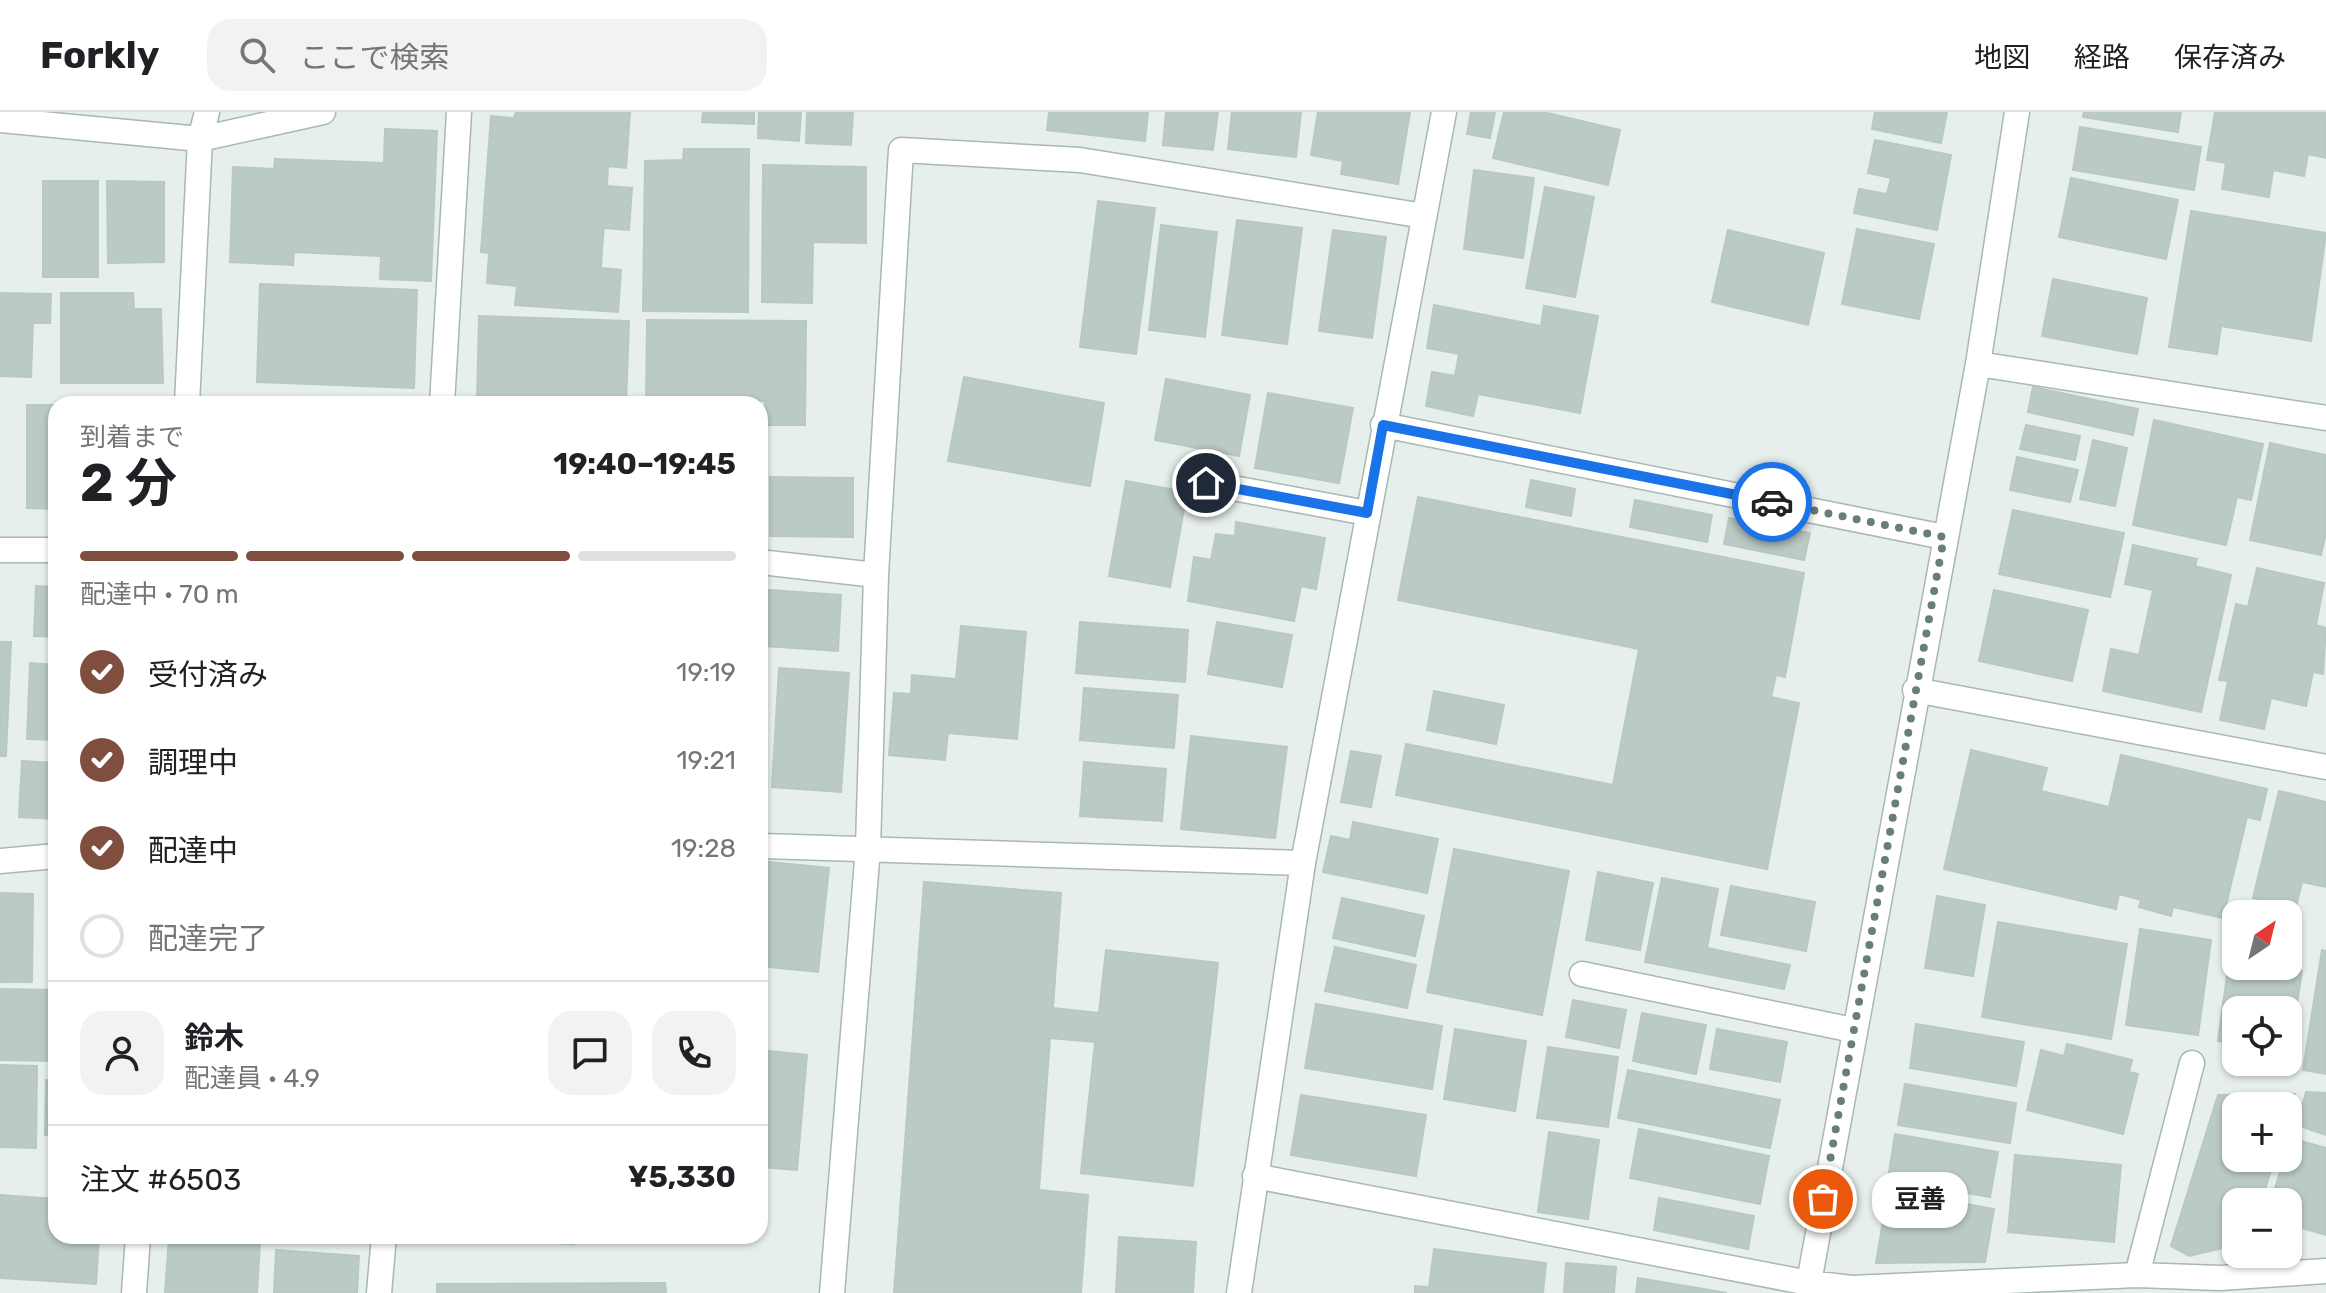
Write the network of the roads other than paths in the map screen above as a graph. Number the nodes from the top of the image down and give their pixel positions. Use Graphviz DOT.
graph roads {
  1 [pos="207,112"];
  2 [pos="323,112"];
  3 [pos="459,112"];
  4 [pos="1444,112"];
  5 [pos="2017,112"];
  6 [pos="0,120"];
  7 [pos="200,139"];
  8 [pos="1424,216"];
  9 [pos="1978,364"];
  10 [pos="187,396"];
  11 [pos="442,396"];
  12 [pos="2326,418"];
  13 [pos="1383,425"];
  14 [pos="1206,483"];
  15 [pos="1367,513"];
  16 [pos="1944,537"];
  17 [pos="0,550"];
  18 [pos="48,550"];
  19 [pos="768,563"];
  20 [pos="876,575"];
  21 [pos="1915,690"];
  22 [pos="2326,767"];
  23 [pos="768,846"];
  24 [pos="868,848"];
  25 [pos="48,857"];
  26 [pos="0,861"];
  27 [pos="1303,863"];
  28 [pos="1582,974"];
  29 [pos="1853,1030"];
  30 [pos="2192,1063"];
  31 [pos="1255,1176"];
  32 [pos="137,1244"];
  33 [pos="383,1244"];
  34 [pos="2326,1271"];
  35 [pos="2137,1275"];
  36 [pos="2056,1286"];
  37 [pos="2221,1286"];
  38 [pos="1808,1288"];
  39 [pos="134,1293"];
  40 [pos="379,1293"];
  41 [pos="832,1293"];
  42 [pos="1239,1293"];
  1 -- 7 [label="street"];
  2 -- 7 [label="street"];
  3 -- 11 [label="street"];
  4 -- 8 [label="street"];
  5 -- 9 [label="street"];
  6 -- 7 [label="street"];
  7 -- 10 [label="street"];
  8 -- 13 [label="street"];
  8 -- 20 [label="street"];
  9 -- 12 [label="street"];
  9 -- 16 [label="street"];
  13 -- 15 [label="street"];
  13 -- 16 [label="street"];
  14 -- 15 [label="street"];
  15 -- 27 [label="street"];
  16 -- 21 [label="street"];
  17 -- 18 [label="street"];
  19 -- 20 [label="street"];
  20 -- 24 [label="street"];
  21 -- 22 [label="street"];
  21 -- 29 [label="street"];
  23 -- 24 [label="street"];
  24 -- 27 [label="street"];
  24 -- 41 [label="street"];
  25 -- 26 [label="street"];
  27 -- 31 [label="street"];
  28 -- 29 [label="street"];
  29 -- 38 [label="street"];
  30 -- 35 [label="street"];
  31 -- 38 [label="street"];
  31 -- 42 [label="street"];
  32 -- 39 [label="street"];
  33 -- 40 [label="street"];
  34 -- 37 [label="street"];
  35 -- 36 [label="street"];
  35 -- 37 [label="street"];
  36 -- 38 [label="street"];
}
